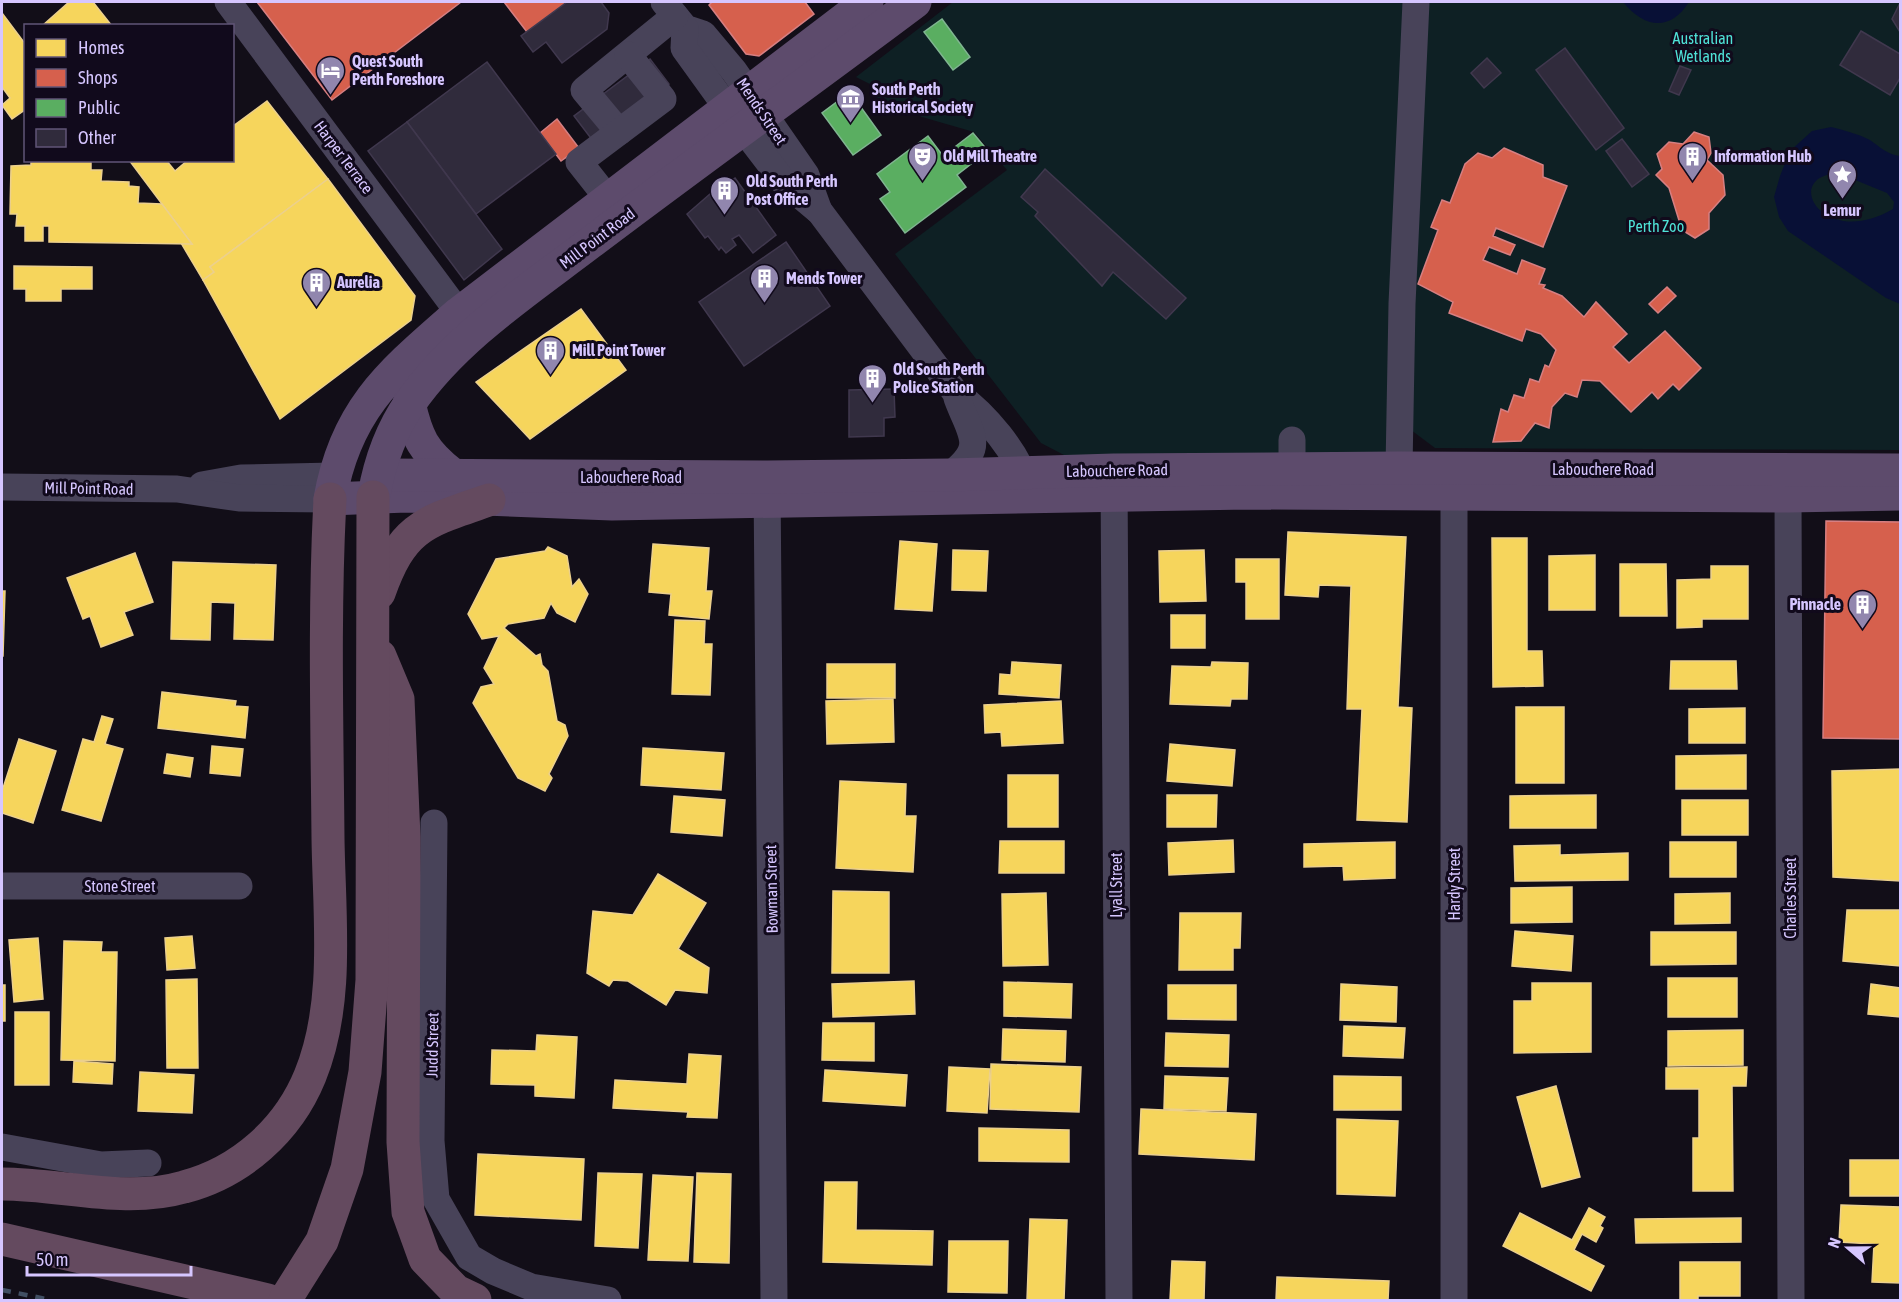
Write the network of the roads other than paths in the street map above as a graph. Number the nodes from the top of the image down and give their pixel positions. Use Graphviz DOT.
graph roads {
  1 [pos="228,2"];
  2 [pos="867,2"];
  3 [pos="915,2"];
  4 [pos="1416,2"];
  5 [pos="675,15"];
  6 [pos="628,55"];
  7 [pos="746,111"];
  8 [pos="620,132"];
  9 [pos="609,200"];
  10 [pos="459,313"];
  11 [pos="955,392"];
  12 [pos="410,403"];
  13 [pos="1399,468"];
  14 [pos="1900,470"];
  15 [pos="452,474"];
  16 [pos="1004,478"];
  17 [pos="1454,481"];
  18 [pos="1114,483"];
  19 [pos="375,486"];
  20 [pos="2,487"];
  21 [pos="332,488"];
  22 [pos="767,490"];
  23 [pos="1900,494"];
  24 [pos="1788,496"];
  25 [pos="489,500"];
  26 [pos="374,606"];
  27 [pos="375,644"];
  28 [pos="434,823"];
  29 [pos="2,886"];
  30 [pos="239,886"];
  31 [pos="2,1147"];
  32 [pos="148,1163"];
  33 [pos="2,1184"];
  34 [pos="2,1239"];
  35 [pos="268,1300"];
  36 [pos="285,1300"];
  37 [pos="475,1300"];
  38 [pos="608,1300"];
  39 [pos="774,1300"];
  40 [pos="1119,1300"];
  41 [pos="1454,1300"];
  42 [pos="1791,1300"];
  1 -- 10 [label="street, Harper Terrace"];
  2 -- 7 [label="main road, Mill Point Road"];
  3 -- 7 [label="main road, Mill Point Road"];
  4 -- 13 [label="street"];
  5 -- 6 [label="street"];
  5 -- 7 [label="street, Mends Street"];
  6 -- 8 [label="street"];
  6 -- 8 [label="street"];
  7 -- 9 [label="main road, Mill Point Road"];
  7 -- 11 [label="street, Mends Street"];
  7 -- 12 [label="main road, Mill Point Road"];
  8 -- 9 [label="street"];
  9 -- 10 [label="main road, Mill Point Road"];
  10 -- 21 [label="main road, Mill Point Road"];
  11 -- 16 [label="street, Mends Street"];
  11 -- 16 [label="street, Mends Street"];
  12 -- 15 [label="main road"];
  12 -- 19 [label="main road, Mill Point Road"];
  13 -- 17 [label="main road, Labouchere Road"];
  13 -- 18 [label="main road, Labouchere Road"];
  14 -- 17 [label="main road, Labouchere Road"];
  15 -- 19 [label="main road, Labouchere Road"];
  15 -- 22 [label="main road, Labouchere Road"];
  16 -- 18 [label="main road, Labouchere Road"];
  16 -- 22 [label="main road, Labouchere Road"];
  16 -- 22 [label="main road, Labouchere Road"];
  17 -- 18 [label="main road, Labouchere Road"];
  17 -- 24 [label="main road, Labouchere Road"];
  17 -- 41 [label="street, Hardy Street"];
  18 -- 40 [label="street, Lyall Street"];
  19 -- 21 [label="main road, Mill Point Road"];
  19 -- 25 [label="main road, Labouchere Road"];
  19 -- 26 [label="highway"];
  20 -- 21 [label="street, Mill Point Road"];
  21 -- 33 [label="highway"];
  22 -- 25 [label="main road, Labouchere Road"];
  22 -- 39 [label="street, Bowman Street"];
  23 -- 24 [label="main road, Labouchere Road"];
  24 -- 42 [label="street, Charles Street"];
  25 -- 26 [label="highway"];
  26 -- 27 [label="highway"];
  27 -- 36 [label="highway"];
  27 -- 37 [label="highway"];
  28 -- 38 [label="street, Judd Street"];
  29 -- 30 [label="street, Stone Street"];
  31 -- 32 [label="street"];
  34 -- 35 [label="highway"];
}
